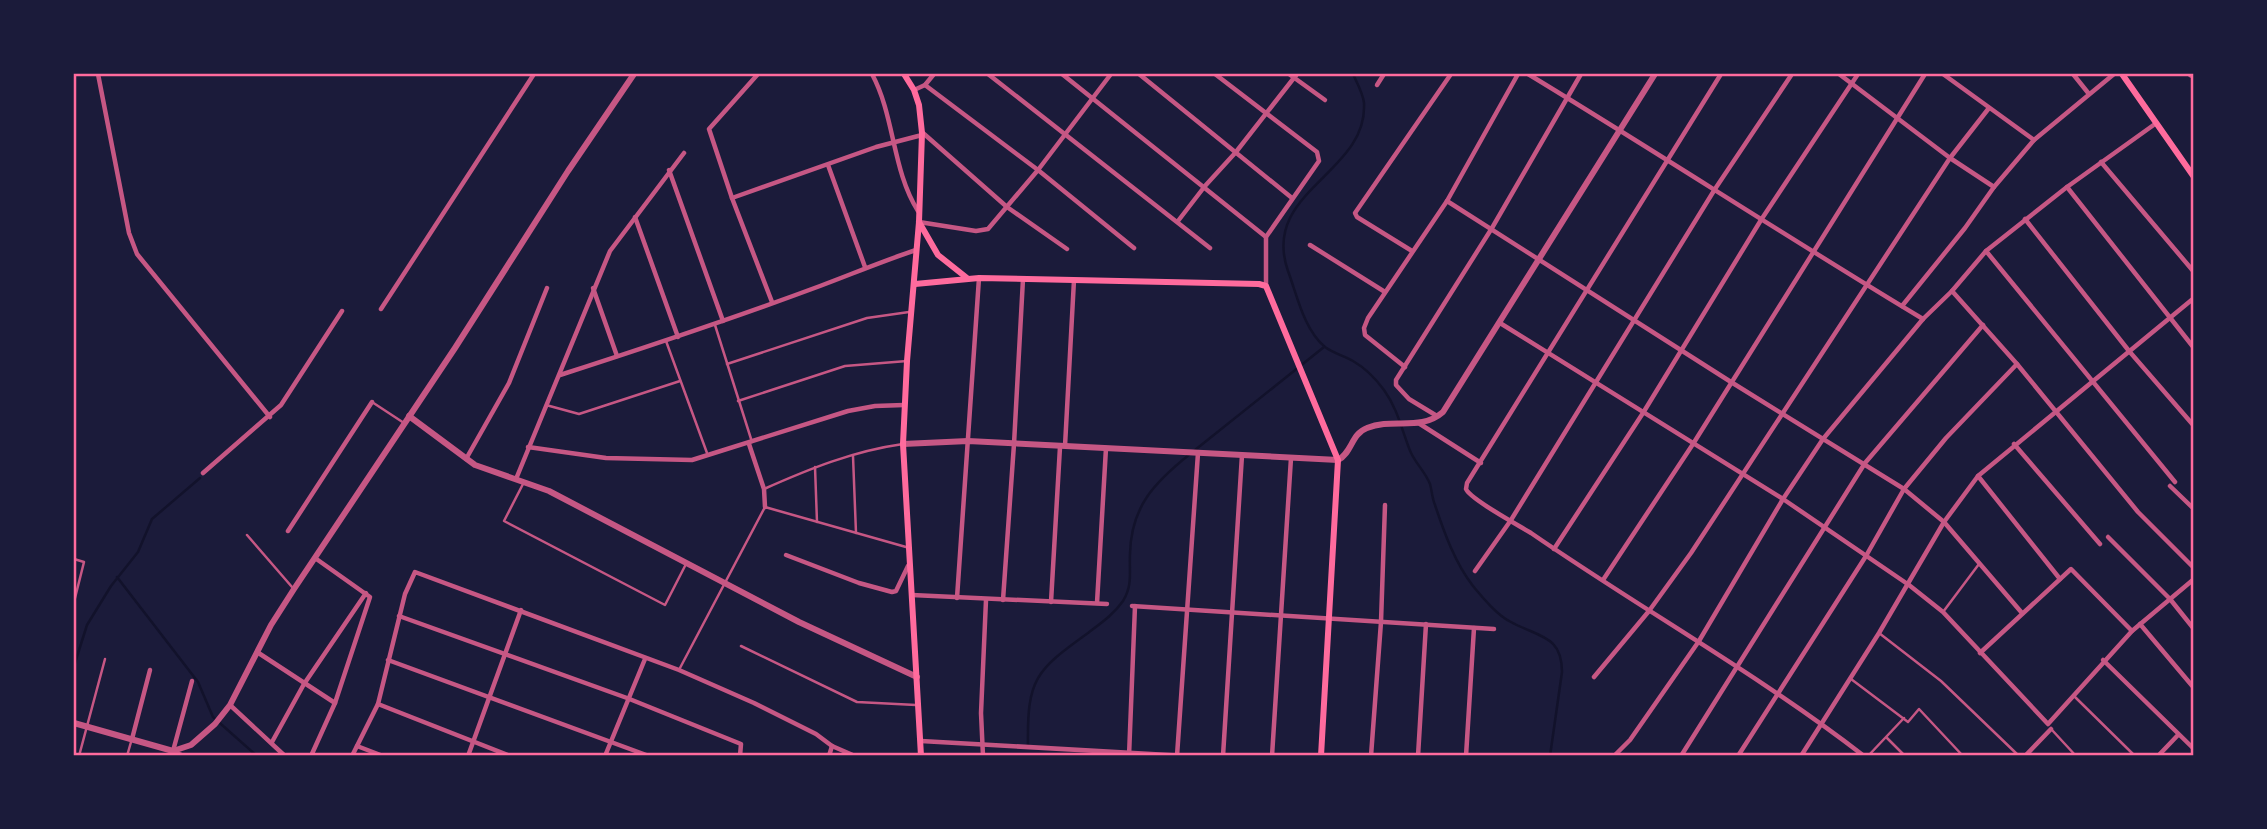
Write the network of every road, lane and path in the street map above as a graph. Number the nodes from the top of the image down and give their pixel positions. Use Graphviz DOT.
graph roads {
  1 [pos="98,74"];
  2 [pos="534,74"];
  3 [pos="634,74"];
  4 [pos="758,74"];
  5 [pos="872,74"];
  6 [pos="904,74"];
  7 [pos="934,74"];
  8 [pos="988,74"];
  9 [pos="1062,74"];
  10 [pos="1111,74"];
  11 [pos="1139,74"];
  12 [pos="1216,74"];
  13 [pos="1384,74"];
  14 [pos="1451,74"];
  15 [pos="1518,74"];
  16 [pos="1528,74"];
  17 [pos="1581,74"];
  18 [pos="1655,74"];
  19 [pos="1721,74"];
  20 [pos="1792,74"];
  21 [pos="1839,74"];
  22 [pos="1858,74"];
  23 [pos="1925,74"];
  24 [pos="1943,74"];
  25 [pos="2073,74"];
  26 [pos="2114,74"];
  27 [pos="2122,74"];
  28 [pos="1294,75"];
  29 [pos="1851,83"];
  30 [pos="925,85"];
  31 [pos="1377,85"];
  32 [pos="914,90"];
  33 [pos="2089,94"];
  34 [pos="1566,97"];
  35 [pos="1091,98"];
  36 [pos="1325,100"];
  37 [pos="1989,108"];
  38 [pos="1266,113"];
  39 [pos="1897,118"];
  40 [pos="2155,124"];
  41 [pos="1620,128"];
  42 [pos="1065,133"];
  43 [pos="922,134"];
  44 [pos="2034,140"];
  45 [pos="895,142"];
  46 [pos="1236,152"];
  47 [pos="684,153"];
  48 [pos="1950,158"];
  49 [pos="1668,159"];
  50 [pos="2101,162"];
  51 [pos="828,165"];
  52 [pos="669,169"];
  53 [pos="1038,170"];
  54 [pos="2193,177"];
  55 [pos="1205,186"];
  56 [pos="1994,187"];
  57 [pos="2067,187"];
  58 [pos="1715,189"];
  59 [pos="732,198"];
  60 [pos="1292,198"];
  61 [pos="1447,201"];
  62 [pos="1007,207"];
  63 [pos="919,212"];
  64 [pos="635,216"];
  65 [pos="2025,219"];
  66 [pos="1761,220"];
  67 [pos="1178,221"];
  68 [pos="919,222"];
  69 [pos="1492,228"];
  70 [pos="1266,237"];
  71 [pos="1310,245"];
  72 [pos="1134,248"];
  73 [pos="1210,248"];
  74 [pos="1067,249"];
  75 [pos="917,250"];
  76 [pos="1412,251"];
  77 [pos="1813,251"];
  78 [pos="1986,251"];
  79 [pos="1538,258"];
  80 [pos="865,267"];
  81 [pos="2193,272"];
  82 [pos="967,278"];
  83 [pos="979,278"];
  84 [pos="1023,278"];
  85 [pos="1074,280"];
  86 [pos="1867,283"];
  87 [pos="915,284"];
  88 [pos="1266,286"];
  89 [pos="547,288"];
  90 [pos="593,288"];
  91 [pos="1588,289"];
  92 [pos="1952,291"];
  93 [pos="1385,292"];
  94 [pos="2193,298"];
  95 [pos="772,302"];
  96 [pos="1902,306"];
  97 [pos="381,309"];
  98 [pos="342,311"];
  99 [pos="913,311"];
  100 [pos="1634,319"];
  101 [pos="1923,319"];
  102 [pos="2169,319"];
  103 [pos="723,321"];
  104 [pos="1500,323"];
  105 [pos="714,324"];
  106 [pos="1983,326"];
  107 [pos="678,337"];
  108 [pos="666,341"];
  109 [pos="2193,348"];
  110 [pos="1682,350"];
  111 [pos="2129,351"];
  112 [pos="1548,352"];
  113 [pos="617,356"];
  114 [pos="907,361"];
  115 [pos="727,364"];
  116 [pos="2017,364"];
  117 [pos="1405,367"];
  118 [pos="560,375"];
  119 [pos="680,381"];
  120 [pos="2093,381"];
  121 [pos="1731,382"];
  122 [pos="1595,383"];
  123 [pos="738,401"];
  124 [pos="372,402"];
  125 [pos="546,405"];
  126 [pos="904,405"];
  127 [pos="2054,411"];
  128 [pos="1643,413"];
  129 [pos="1783,414"];
  130 [pos="409,416"];
  131 [pos="1438,416"];
  132 [pos="270,417"];
  133 [pos="404,423"];
  134 [pos="1420,424"];
  135 [pos="2193,426"];
  136 [pos="1823,439"];
  137 [pos="968,441"];
  138 [pos="750,443"];
  139 [pos="903,444"];
  140 [pos="1014,444"];
  141 [pos="1693,444"];
  142 [pos="2014,444"];
  143 [pos="528,447"];
  144 [pos="1063,447"];
  145 [pos="1107,448"];
  146 [pos="1198,453"];
  147 [pos="853,454"];
  148 [pos="1242,454"];
  149 [pos="708,456"];
  150 [pos="1291,458"];
  151 [pos="466,459"];
  152 [pos="1338,460"];
  153 [pos="1481,463"];
  154 [pos="1865,463"];
  155 [pos="815,467"];
  156 [pos="203,474"];
  157 [pos="1742,475"];
  158 [pos="1978,475"];
  159 [pos="516,479"];
  160 [pos="524,482"];
  161 [pos="764,489"];
  162 [pos="1904,489"];
  163 [pos="1783,499"];
  164 [pos="1385,505"];
  165 [pos="765,507"];
  166 [pos="2193,509"];
  167 [pos="1511,520"];
  168 [pos="817,522"];
  169 [pos="1944,522"];
  170 [pos="1824,528"];
  171 [pos="288,531"];
  172 [pos="856,533"];
  173 [pos="247,535"];
  174 [pos="2108,537"];
  175 [pos="2100,544"];
  176 [pos="909,548"];
  177 [pos="1554,549"];
  178 [pos="786,555"];
  179 [pos="1866,556"];
  180 [pos="315,558"];
  181 [pos="74,559"];
  182 [pos="910,562"];
  183 [pos="1980,562"];
  184 [pos="686,564"];
  185 [pos="2193,568"];
  186 [pos="1475,571"];
  187 [pos="2060,579"];
  188 [pos="2193,579"];
  189 [pos="1602,580"];
  190 [pos="724,584"];
  191 [pos="1909,585"];
  192 [pos="294,590"];
  193 [pos="912,595"];
  194 [pos="368,596"];
  195 [pos="957,598"];
  196 [pos="2170,598"];
  197 [pos="986,600"];
  198 [pos="1003,600"];
  199 [pos="74,602"];
  200 [pos="1051,602"];
  201 [pos="1097,603"];
  202 [pos="1107,604"];
  203 [pos="521,610"];
  204 [pos="1185,610"];
  205 [pos="1649,611"];
  206 [pos="1232,612"];
  207 [pos="1943,612"];
  208 [pos="2022,613"];
  209 [pos="1280,615"];
  210 [pos="399,616"];
  211 [pos="1329,617"];
  212 [pos="1381,622"];
  213 [pos="1426,624"];
  214 [pos="2140,624"];
  215 [pos="1474,628"];
  216 [pos="1494,629"];
  217 [pos="2193,629"];
  218 [pos="2132,631"];
  219 [pos="1879,634"];
  220 [pos="1699,641"];
  221 [pos="741,646"];
  222 [pos="257,652"];
  223 [pos="1980,653"];
  224 [pos="504,655"];
  225 [pos="105,659"];
  226 [pos="645,659"];
  227 [pos="388,660"];
  228 [pos="2104,660"];
  229 [pos="1738,666"];
  230 [pos="150,670"];
  231 [pos="679,670"];
  232 [pos="917,677"];
  233 [pos="1594,677"];
  234 [pos="1850,678"];
  235 [pos="192,681"];
  236 [pos="304,684"];
  237 [pos="2193,688"];
  238 [pos="1779,694"];
  239 [pos="2073,695"];
  240 [pos="489,696"];
  241 [pos="627,698"];
  242 [pos="335,703"];
  243 [pos="378,704"];
  244 [pos="230,705"];
  245 [pos="920,705"];
  246 [pos="1904,718"];
  247 [pos="74,723"];
  248 [pos="1822,723"];
  249 [pos="2050,726"];
  250 [pos="87,727"];
  251 [pos="2178,735"];
  252 [pos="1886,737"];
  253 [pos="131,740"];
  254 [pos="611,740"];
  255 [pos="921,741"];
  256 [pos="272,742"];
  257 [pos="474,742"];
  258 [pos="983,744"];
  259 [pos="357,746"];
  260 [pos="832,746"];
  261 [pos="1028,746"];
  262 [pos="1074,749"];
  263 [pos="2193,749"];
  264 [pos="172,753"];
  265 [pos="1130,754"];
  266 [pos="79,755"];
  267 [pos="127,755"];
  268 [pos="187,755"];
  269 [pos="285,755"];
  270 [pos="311,755"];
  271 [pos="352,755"];
  272 [pos="383,755"];
  273 [pos="468,755"];
  274 [pos="510,755"];
  275 [pos="605,755"];
  276 [pos="649,755"];
  277 [pos="740,755"];
  278 [pos="828,755"];
  279 [pos="855,755"];
  280 [pos="921,755"];
  281 [pos="983,755"];
  282 [pos="1028,755"];
  283 [pos="1073,755"];
  284 [pos="1177,755"];
  285 [pos="1186,755"];
  286 [pos="1223,755"];
  287 [pos="1272,755"];
  288 [pos="1321,755"];
  289 [pos="1371,755"];
  290 [pos="1419,755"];
  291 [pos="1466,755"];
  292 [pos="1614,755"];
  293 [pos="1681,755"];
  294 [pos="1738,755"];
  295 [pos="1801,755"];
  296 [pos="1866,755"];
  297 [pos="1905,755"];
  298 [pos="1963,755"];
  299 [pos="2019,755"];
  300 [pos="2025,755"];
  301 [pos="2076,755"];
  302 [pos="2135,755"];
  303 [pos="2158,755"];
  1 -- 132 [label="street"];
  2 -- 97 [label="street"];
  3 -- 130 [label="street"];
  4 -- 59 [label="street"];
  5 -- 45 [label="street"];
  6 -- 32 [label="main road"];
  7 -- 30 [label="street"];
  8 -- 42 [label="street"];
  9 -- 35 [label="street"];
  10 -- 35 [label="street"];
  11 -- 46 [label="street"];
  12 -- 38 [label="street"];
  13 -- 31 [label="street"];
  14 -- 76 [label="street"];
  15 -- 61 [label="street"];
  16 -- 34 [label="street"];
  17 -- 34 [label="street"];
  18 -- 41 [label="street"];
  19 -- 49 [label="street"];
  20 -- 58 [label="street"];
  21 -- 29 [label="street"];
  22 -- 29 [label="street"];
  23 -- 39 [label="street"];
  24 -- 37 [label="street"];
  25 -- 33 [label="street"];
  26 -- 33 [label="street"];
  27 -- 40 [label="main road"];
  28 -- 36 [label="street"];
  28 -- 38 [label="street"];
  29 -- 39 [label="street"];
  29 -- 66 [label="street"];
  30 -- 32 [label="street"];
  30 -- 53 [label="street"];
  32 -- 43 [label="main road"];
  33 -- 44 [label="street"];
  34 -- 41 [label="street"];
  34 -- 69 [label="street"];
  35 -- 42 [label="street"];
  35 -- 55 [label="street"];
  37 -- 44 [label="street"];
  37 -- 48 [label="street"];
  38 -- 46 [label="street"];
  38 -- 60 [label="street"];
  39 -- 48 [label="street"];
  39 -- 77 [label="street"];
  40 -- 50 [label="street"];
  40 -- 54 [label="main road"];
  41 -- 49 [label="street"];
  41 -- 79 [label="street"];
  42 -- 53 [label="street"];
  42 -- 67 [label="street"];
  43 -- 45 [label="street"];
  43 -- 62 [label="street"];
  43 -- 63 [label="main road"];
  44 -- 56 [label="street"];
  45 -- 51 [label="street"];
  45 -- 63 [label="street"];
  46 -- 55 [label="street"];
  46 -- 60 [label="street"];
  47 -- 52 [label="street"];
  48 -- 56 [label="street"];
  48 -- 86 [label="street"];
  49 -- 58 [label="street"];
  49 -- 91 [label="street"];
  50 -- 57 [label="street"];
  50 -- 81 [label="street"];
  51 -- 59 [label="street"];
  51 -- 80 [label="street"];
  52 -- 64 [label="street"];
  52 -- 103 [label="street"];
  53 -- 62 [label="street"];
  53 -- 72 [label="street"];
  55 -- 67 [label="street"];
  55 -- 70 [label="street"];
  56 -- 96 [label="street"];
  57 -- 65 [label="street"];
  57 -- 102 [label="street"];
  58 -- 66 [label="street"];
  58 -- 100 [label="street"];
  59 -- 95 [label="street"];
  60 -- 70 [label="street"];
  61 -- 69 [label="street"];
  61 -- 76 [label="street"];
  62 -- 68 [label="street"];
  62 -- 74 [label="street"];
  63 -- 68 [label="main road"];
  64 -- 90 [label="street"];
  64 -- 107 [label="street"];
  65 -- 78 [label="street"];
  65 -- 111 [label="street"];
  66 -- 77 [label="street"];
  66 -- 110 [label="street"];
  67 -- 73 [label="street"];
  68 -- 75 [label="main road"];
  68 -- 82 [label="main road"];
  69 -- 79 [label="street"];
  69 -- 117 [label="street"];
  70 -- 88 [label="street"];
  71 -- 93 [label="street"];
  75 -- 80 [label="street"];
  75 -- 87 [label="main road"];
  76 -- 93 [label="street"];
  77 -- 86 [label="street"];
  77 -- 121 [label="street"];
  78 -- 92 [label="street"];
  78 -- 120 [label="street"];
  79 -- 91 [label="street"];
  79 -- 104 [label="street"];
  80 -- 95 [label="street"];
  82 -- 83 [label="main road"];
  82 -- 87 [label="main road"];
  83 -- 84 [label="main road"];
  83 -- 137 [label="street"];
  84 -- 85 [label="main road"];
  84 -- 140 [label="street"];
  85 -- 88 [label="main road"];
  85 -- 144 [label="street"];
  86 -- 96 [label="street"];
  86 -- 129 [label="street"];
  87 -- 99 [label="main road"];
  88 -- 152 [label="main road"];
  89 -- 151 [label="street"];
  90 -- 113 [label="street"];
  90 -- 118 [label="street"];
  91 -- 100 [label="street"];
  91 -- 112 [label="street"];
  92 -- 101 [label="street"];
  92 -- 106 [label="street"];
  93 -- 117 [label="street"];
  94 -- 102 [label="street"];
  95 -- 103 [label="street"];
  96 -- 101 [label="street"];
  98 -- 132 [label="street"];
  99 -- 114 [label="main road"];
  99 -- 115 [label="lane"];
  100 -- 110 [label="street"];
  100 -- 122 [label="street"];
  101 -- 136 [label="street"];
  102 -- 109 [label="street"];
  102 -- 111 [label="street"];
  103 -- 105 [label="street"];
  104 -- 112 [label="street"];
  104 -- 131 [label="street"];
  105 -- 107 [label="street"];
  105 -- 115 [label="lane"];
  106 -- 116 [label="street"];
  106 -- 154 [label="street"];
  107 -- 108 [label="street"];
  108 -- 113 [label="street"];
  108 -- 119 [label="lane"];
  110 -- 121 [label="street"];
  110 -- 128 [label="street"];
  111 -- 120 [label="street"];
  111 -- 135 [label="street"];
  112 -- 122 [label="street"];
  112 -- 153 [label="street"];
  113 -- 118 [label="street"];
  114 -- 123 [label="lane"];
  114 -- 126 [label="main road"];
  115 -- 123 [label="lane"];
  116 -- 127 [label="street"];
  116 -- 162 [label="street"];
  117 -- 131 [label="street"];
  118 -- 125 [label="street"];
  119 -- 125 [label="lane"];
  119 -- 149 [label="lane"];
  120 -- 127 [label="street"];
  120 -- 166 [label="street"];
  121 -- 129 [label="street"];
  121 -- 141 [label="street"];
  122 -- 128 [label="street"];
  122 -- 167 [label="street"];
  123 -- 138 [label="lane"];
  124 -- 133 [label="lane"];
  124 -- 171 [label="street"];
  125 -- 143 [label="street"];
  126 -- 138 [label="street"];
  126 -- 139 [label="main road"];
  127 -- 142 [label="street"];
  127 -- 185 [label="street"];
  128 -- 141 [label="street"];
  128 -- 177 [label="street"];
  129 -- 136 [label="street"];
  129 -- 157 [label="street"];
  130 -- 133 [label="street"];
  130 -- 151 [label="street"];
  131 -- 134 [label="street"];
  132 -- 156 [label="street"];
  133 -- 180 [label="street"];
  134 -- 152 [label="street"];
  134 -- 153 [label="street"];
  136 -- 154 [label="street"];
  136 -- 163 [label="street"];
  137 -- 139 [label="street"];
  137 -- 140 [label="street"];
  137 -- 195 [label="street"];
  138 -- 149 [label="street"];
  138 -- 161 [label="street"];
  139 -- 147 [label="lane"];
  139 -- 176 [label="main road"];
  140 -- 144 [label="street"];
  140 -- 198 [label="street"];
  141 -- 157 [label="street"];
  141 -- 189 [label="street"];
  142 -- 158 [label="street"];
  142 -- 175 [label="street"];
  143 -- 149 [label="street"];
  143 -- 159 [label="street"];
  144 -- 145 [label="street"];
  144 -- 200 [label="street"];
  145 -- 146 [label="street"];
  145 -- 201 [label="street"];
  146 -- 148 [label="street"];
  146 -- 204 [label="street"];
  147 -- 155 [label="lane"];
  147 -- 172 [label="lane"];
  148 -- 150 [label="street"];
  148 -- 206 [label="street"];
  150 -- 152 [label="street"];
  150 -- 209 [label="street"];
  151 -- 159 [label="street"];
  152 -- 211 [label="main road"];
  153 -- 167 [label="street"];
  154 -- 162 [label="street"];
  154 -- 170 [label="street"];
  155 -- 161 [label="lane"];
  155 -- 168 [label="lane"];
  157 -- 163 [label="street"];
  157 -- 205 [label="street"];
  158 -- 169 [label="street"];
  158 -- 187 [label="street"];
  159 -- 160 [label="street"];
  160 -- 184 [label="street"];
  160 -- 184 [label="lane"];
  161 -- 165 [label="street"];
  162 -- 169 [label="street"];
  162 -- 179 [label="street"];
  163 -- 170 [label="street"];
  163 -- 220 [label="street"];
  164 -- 212 [label="street"];
  165 -- 168 [label="lane"];
  165 -- 190 [label="lane"];
  167 -- 177 [label="street"];
  167 -- 186 [label="street"];
  168 -- 172 [label="lane"];
  169 -- 183 [label="street"];
  169 -- 191 [label="street"];
  170 -- 179 [label="street"];
  170 -- 229 [label="street"];
  172 -- 176 [label="lane"];
  173 -- 192 [label="lane"];
  174 -- 196 [label="street"];
  176 -- 182 [label="main road"];
  177 -- 189 [label="street"];
  178 -- 182 [label="street"];
  179 -- 191 [label="street"];
  179 -- 238 [label="street"];
  180 -- 192 [label="street"];
  180 -- 194 [label="street"];
  181 -- 199 [label="lane"];
  182 -- 193 [label="main road"];
  183 -- 207 [label="lane"];
  183 -- 208 [label="street"];
  184 -- 190 [label="street"];
  187 -- 208 [label="street"];
  187 -- 218 [label="street"];
  188 -- 196 [label="street"];
  189 -- 205 [label="street"];
  190 -- 231 [label="lane"];
  190 -- 232 [label="street"];
  191 -- 207 [label="street"];
  191 -- 219 [label="street"];
  192 -- 222 [label="street"];
  193 -- 195 [label="street"];
  193 -- 232 [label="main road"];
  194 -- 236 [label="street"];
  194 -- 242 [label="street"];
  195 -- 197 [label="street"];
  196 -- 214 [label="street"];
  196 -- 217 [label="street"];
  197 -- 198 [label="street"];
  197 -- 258 [label="street"];
  198 -- 200 [label="street"];
  200 -- 201 [label="street"];
  201 -- 202 [label="street"];
  203 -- 210 [label="street"];
  203 -- 224 [label="street"];
  203 -- 226 [label="street"];
  204 -- 206 [label="street"];
  204 -- 265 [label="street"];
  204 -- 284 [label="street"];
  205 -- 220 [label="street"];
  205 -- 233 [label="street"];
  206 -- 209 [label="street"];
  206 -- 286 [label="street"];
  207 -- 223 [label="street"];
  208 -- 223 [label="street"];
  209 -- 211 [label="street"];
  209 -- 287 [label="street"];
  210 -- 224 [label="street"];
  210 -- 227 [label="street"];
  211 -- 212 [label="street"];
  211 -- 288 [label="main road"];
  212 -- 213 [label="street"];
  212 -- 289 [label="street"];
  213 -- 215 [label="street"];
  213 -- 290 [label="street"];
  214 -- 218 [label="street"];
  214 -- 237 [label="street"];
  215 -- 216 [label="street"];
  215 -- 291 [label="street"];
  218 -- 228 [label="street"];
  219 -- 234 [label="street"];
  219 -- 299 [label="lane"];
  220 -- 229 [label="street"];
  220 -- 292 [label="street"];
  221 -- 245 [label="lane"];
  222 -- 236 [label="street"];
  222 -- 244 [label="street"];
  223 -- 249 [label="street"];
  224 -- 240 [label="street"];
  224 -- 241 [label="street"];
  225 -- 250 [label="lane"];
  226 -- 231 [label="street"];
  226 -- 241 [label="street"];
  227 -- 240 [label="street"];
  227 -- 243 [label="street"];
  228 -- 239 [label="street"];
  228 -- 251 [label="street"];
  229 -- 238 [label="street"];
  229 -- 293 [label="street"];
  230 -- 253 [label="street"];
  231 -- 260 [label="street"];
  232 -- 245 [label="main road"];
  234 -- 246 [label="lane"];
  234 -- 248 [label="street"];
  235 -- 264 [label="street"];
  236 -- 242 [label="street"];
  236 -- 256 [label="street"];
  238 -- 248 [label="street"];
  238 -- 294 [label="street"];
  239 -- 249 [label="street"];
  239 -- 302 [label="lane"];
  240 -- 254 [label="street"];
  240 -- 257 [label="street"];
  241 -- 254 [label="street"];
  241 -- 277 [label="street"];
  242 -- 270 [label="street"];
  243 -- 257 [label="street"];
  243 -- 259 [label="street"];
  244 -- 256 [label="street"];
  244 -- 264 [label="street"];
  245 -- 255 [label="main road"];
  246 -- 252 [label="lane"];
  246 -- 298 [label="lane"];
  247 -- 250 [label="street"];
  248 -- 295 [label="street"];
  248 -- 296 [label="street"];
  249 -- 300 [label="street"];
  249 -- 301 [label="lane"];
  250 -- 253 [label="street"];
  250 -- 266 [label="lane"];
  251 -- 263 [label="street"];
  251 -- 303 [label="street"];
  252 -- 296 [label="lane"];
  252 -- 297 [label="lane"];
  253 -- 264 [label="street"];
  253 -- 267 [label="lane"];
  254 -- 275 [label="street"];
  254 -- 276 [label="street"];
  255 -- 258 [label="street"];
  255 -- 280 [label="main road"];
  256 -- 269 [label="street"];
  257 -- 273 [label="street"];
  257 -- 274 [label="street"];
  258 -- 261 [label="street"];
  258 -- 281 [label="street"];
  259 -- 271 [label="street"];
  259 -- 272 [label="street"];
  260 -- 278 [label="street"];
  260 -- 279 [label="street"];
  261 -- 262 [label="street"];
  261 -- 282 [label="street"];
  262 -- 265 [label="street"];
  262 -- 283 [label="street"];
  264 -- 268 [label="lane"];
  265 -- 284 [label="street"];
  284 -- 285 [label="street"];
}
